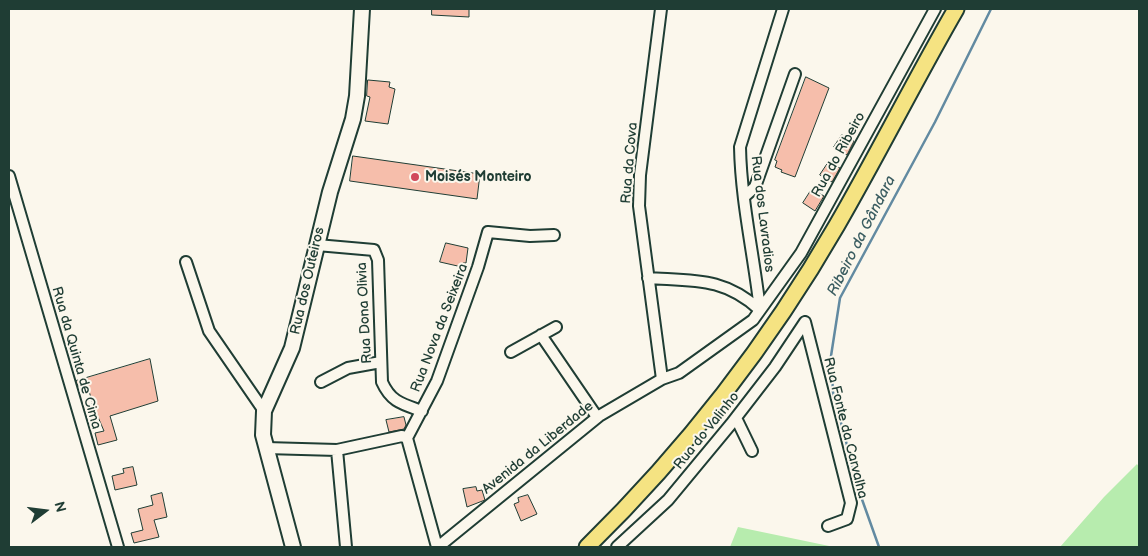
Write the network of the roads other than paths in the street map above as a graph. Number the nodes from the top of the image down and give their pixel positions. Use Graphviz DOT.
graph roads {
  1 [pos="362,9"];
  2 [pos="662,9"];
  3 [pos="783,9"];
  4 [pos="935,9"];
  5 [pos="956,9"];
  6 [pos="796,74"];
  7 [pos="9,176"];
  8 [pos="745,196"];
  9 [pos="554,235"];
  10 [pos="316,245"];
  11 [pos="186,262"];
  12 [pos="648,278"];
  13 [pos="760,310"];
  14 [pos="805,322"];
  15 [pos="556,327"];
  16 [pos="541,336"];
  17 [pos="511,352"];
  18 [pos="381,362"];
  19 [pos="662,379"];
  20 [pos="321,382"];
  21 [pos="264,411"];
  22 [pos="422,411"];
  23 [pos="597,417"];
  24 [pos="736,418"];
  25 [pos="407,438"];
  26 [pos="266,448"];
  27 [pos="337,450"];
  28 [pos="752,451"];
  29 [pos="828,526"];
  30 [pos="118,547"];
  31 [pos="293,547"];
  32 [pos="346,547"];
  33 [pos="438,547"];
  34 [pos="587,547"];
  35 [pos="617,547"];
  1 -- 10 [label="street, Rua dos Outeiros"];
  2 -- 12 [label="street, Rua da Cova"];
  3 -- 8 [label="street, Rua dos Lavradios"];
  4 -- 13 [label="street, Rua do Ribeiro"];
  5 -- 34 [label="main road"];
  6 -- 8 [label="street"];
  7 -- 30 [label="street, Rua da Quinta de Cima"];
  8 -- 13 [label="street, Rua dos Lavradios"];
  9 -- 22 [label="street, Rua Nova da Seixeira"];
  10 -- 18 [label="street, Rua Dona Olivia"];
  10 -- 21 [label="street, Rua dos Outeiros"];
  11 -- 21 [label="street"];
  12 -- 13 [label="street"];
  12 -- 19 [label="street, Rua da Cova"];
  13 -- 19 [label="street, Rua do Ribeiro"];
  14 -- 24 [label="street, Rua do Valinho"];
  14 -- 29 [label="street, Rua Fonte da Carvalha"];
  15 -- 16 [label="street"];
  16 -- 17 [label="street"];
  16 -- 23 [label="street"];
  18 -- 20 [label="street"];
  18 -- 22 [label="street, Rua Dona Olivia"];
  19 -- 23 [label="street, Avenida da Liberdade"];
  21 -- 26 [label="street, Rua dos Outeiros"];
  22 -- 25 [label="street, Rua Nova da Seixeira"];
  23 -- 33 [label="street, Avenida da Liberdade"];
  24 -- 28 [label="street"];
  24 -- 35 [label="street, Rua do Valinho"];
  25 -- 27 [label="street"];
  25 -- 33 [label="street"];
  26 -- 27 [label="street"];
  26 -- 31 [label="street, Rua dos Outeiros"];
  27 -- 32 [label="street"];
}
